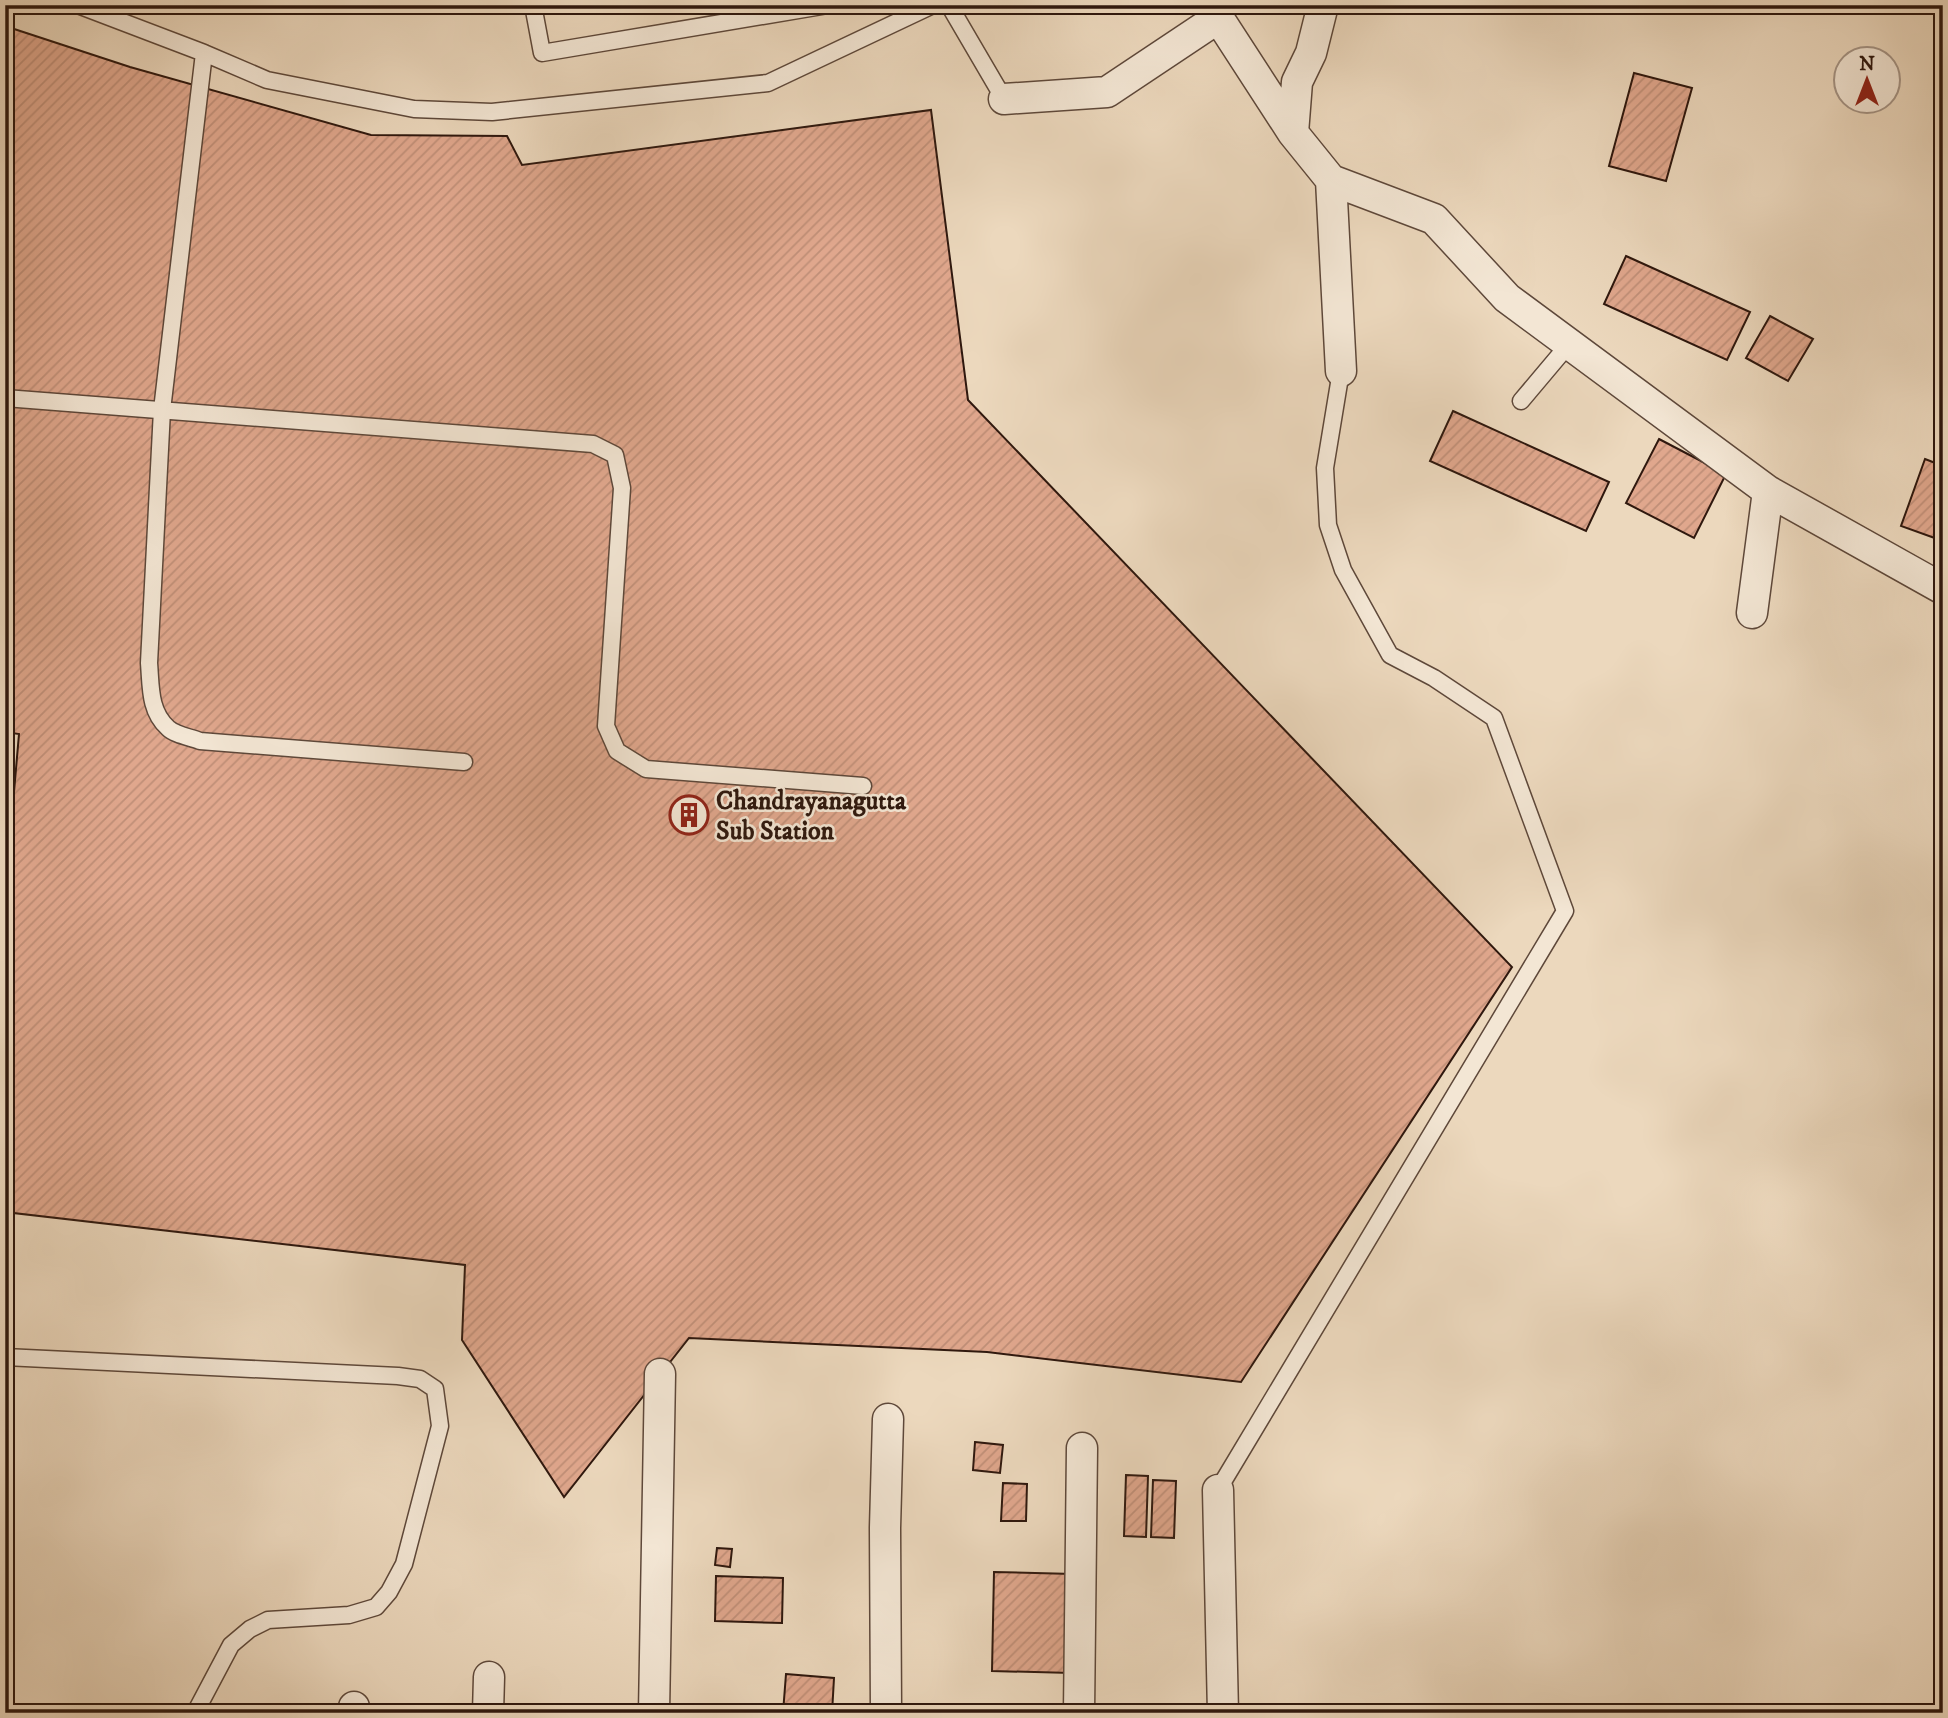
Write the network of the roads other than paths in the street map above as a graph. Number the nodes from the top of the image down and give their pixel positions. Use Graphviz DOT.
graph roads {
  1 [pos="78,5"];
  2 [pos="533,5"];
  3 [pos="828,5"];
  4 [pos="933,5"];
  5 [pos="949,5"];
  6 [pos="1323,5"];
  7 [pos="1214,11"];
  8 [pos="204,53"];
  9 [pos="1004,99"];
  10 [pos="1293,133"];
  11 [pos="1331,180"];
  12 [pos="1569,344"];
  13 [pos="1340,372"];
  14 [pos="5,398"];
  15 [pos="1521,401"];
  16 [pos="162,410"];
  17 [pos="1768,491"];
  18 [pos="1943,589"];
  19 [pos="1752,612"];
  20 [pos="464,762"];
  21 [pos="863,786"];
  22 [pos="5,1357"];
  23 [pos="660,1374"];
  24 [pos="888,1419"];
  25 [pos="1083,1448"];
  26 [pos="1218,1490"];
  27 [pos="489,1677"];
  28 [pos="195,1713"];
  29 [pos="488,1713"];
  30 [pos="654,1713"];
  31 [pos="886,1713"];
  32 [pos="1079,1713"];
  33 [pos="1223,1713"];
  1 -- 8 [label="lane"];
  2 -- 3 [label="lane"];
  4 -- 8 [label="lane"];
  5 -- 9 [label="lane"];
  6 -- 10 [label="street"];
  7 -- 9 [label="street"];
  7 -- 10 [label="street"];
  8 -- 16 [label="lane"];
  10 -- 11 [label="street"];
  11 -- 12 [label="street"];
  11 -- 13 [label="street"];
  12 -- 15 [label="lane"];
  12 -- 17 [label="street"];
  13 -- 26 [label="lane"];
  14 -- 16 [label="lane"];
  16 -- 20 [label="lane"];
  16 -- 21 [label="lane"];
  17 -- 18 [label="street"];
  17 -- 19 [label="street"];
  22 -- 28 [label="lane"];
  23 -- 30 [label="street"];
  24 -- 31 [label="street"];
  25 -- 32 [label="street"];
  26 -- 33 [label="street"];
  27 -- 29 [label="street"];
}
